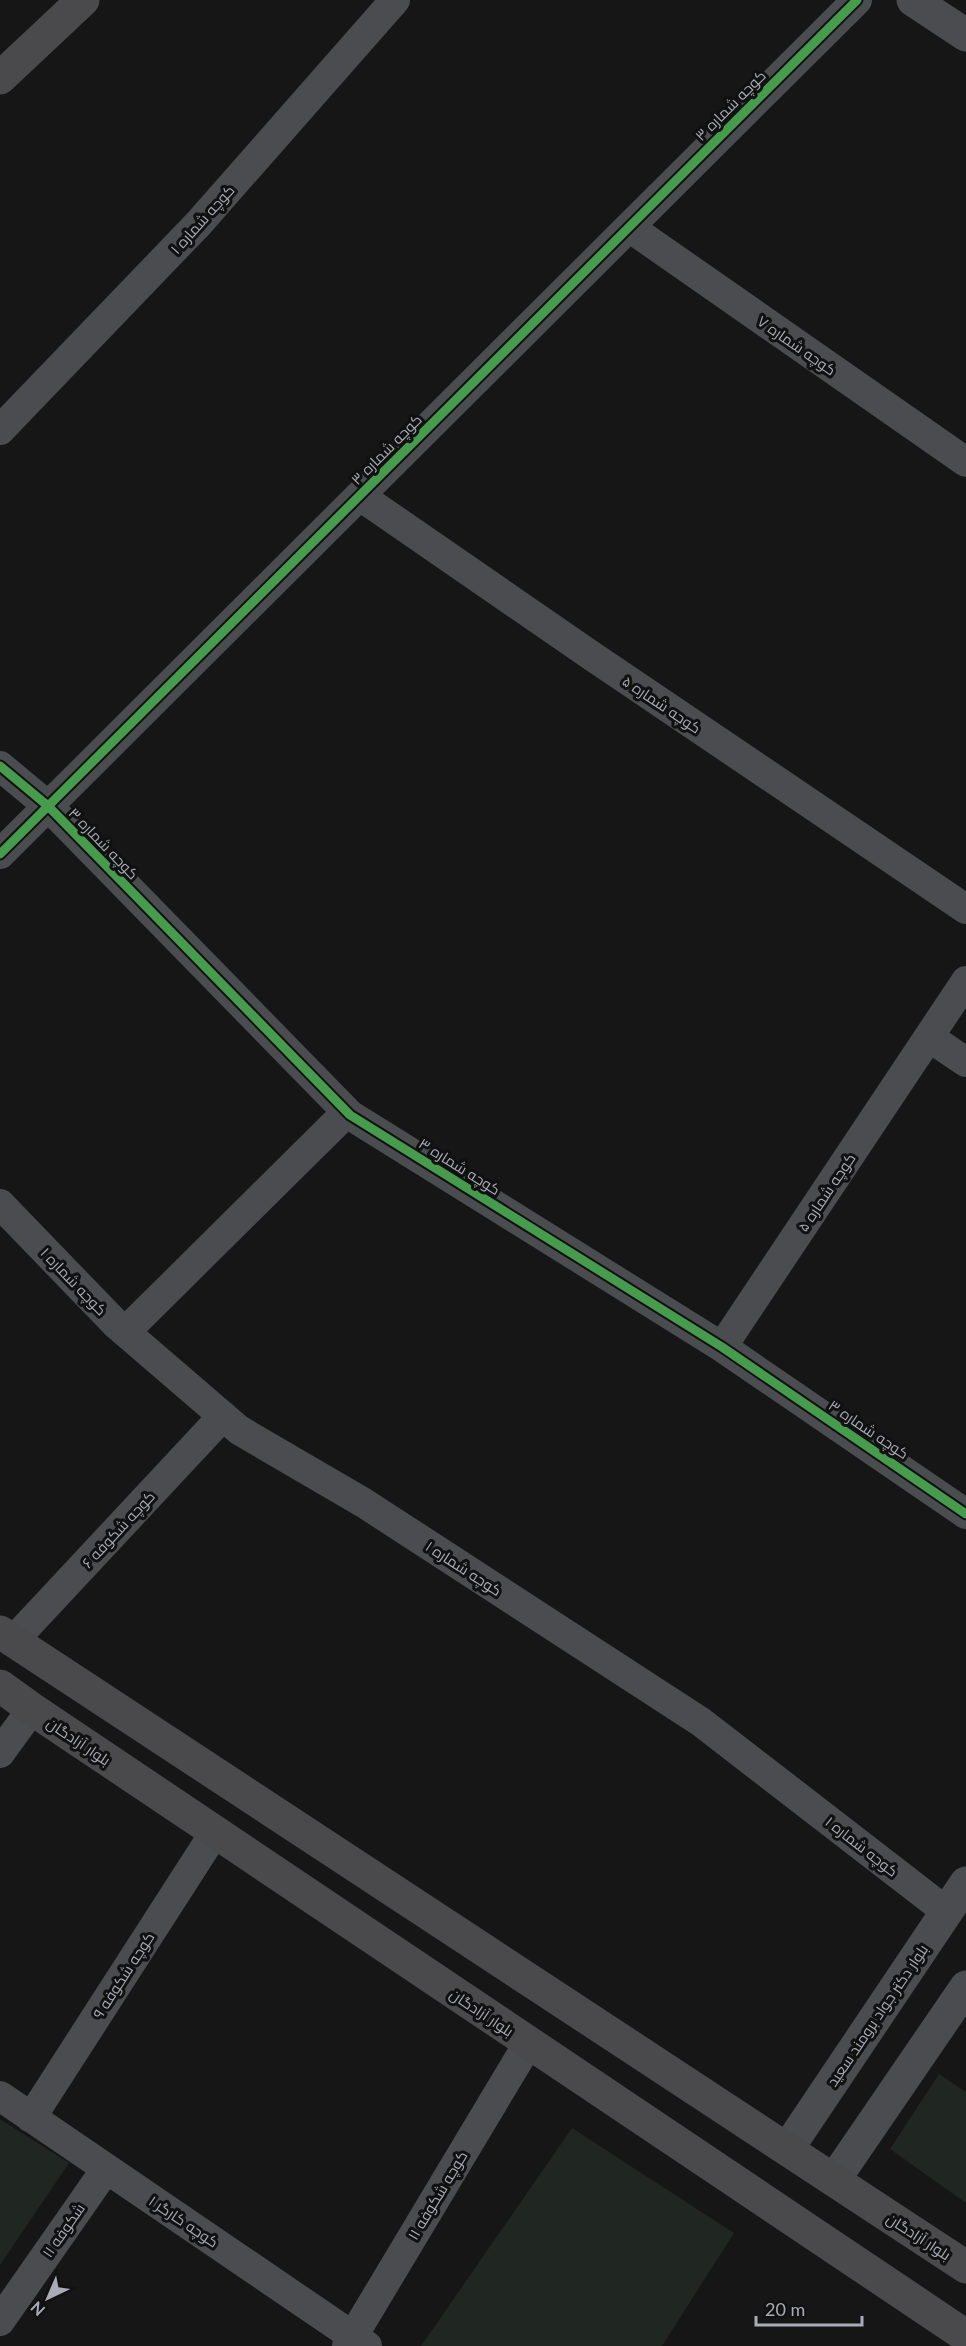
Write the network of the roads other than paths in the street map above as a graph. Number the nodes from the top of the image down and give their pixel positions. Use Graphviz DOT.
graph roads {
  1 [pos="83,0"];
  2 [pos="395,0"];
  3 [pos="857,0"];
  4 [pos="914,0"];
  5 [pos="966,35"];
  6 [pos="0,78"];
  7 [pos="629,228"];
  8 [pos="0,429"];
  9 [pos="966,462"];
  10 [pos="360,495"];
  11 [pos="0,766"];
  12 [pos="48,806"];
  13 [pos="0,854"];
  14 [pos="966,909"];
  15 [pos="966,981"];
  16 [pos="929,1037"];
  17 [pos="966,1062"];
  18 [pos="347,1112"];
  19 [pos="0,1204"];
  20 [pos="125,1332"];
  21 [pos="722,1347"];
  22 [pos="223,1416"];
  23 [pos="966,1514"];
  24 [pos="7,1636"];
  25 [pos="0,1686"];
  26 [pos="32,1709"];
  27 [pos="0,1754"];
  28 [pos="215,1832"];
  29 [pos="966,1883"];
  30 [pos="947,1912"];
  31 [pos="966,1987"];
  32 [pos="528,2043"];
  33 [pos="0,2096"];
  34 [pos="31,2118"];
  35 [pos="788,2148"];
  36 [pos="106,2169"];
  37 [pos="834,2180"];
  38 [pos="966,2267"];
  39 [pos="0,2321"];
  40 [pos="966,2336"];
  41 [pos="355,2343"];
  1 -- 6 [label="main road"];
  2 -- 8 [label="street, کوچه شماره ۱"];
  3 -- 7 [label="street, کوچه شماره ۳"];
  4 -- 5 [label="street"];
  7 -- 9 [label="street, کوچه شماره ۷"];
  7 -- 10 [label="street, کوچه شماره ۳"];
  10 -- 12 [label="street, کوچه شماره ۳"];
  10 -- 14 [label="street, کوچه شماره ۵"];
  11 -- 12 [label="street"];
  12 -- 13 [label="street"];
  12 -- 18 [label="street, کوچه شماره ۳"];
  15 -- 16 [label="street, کوچه شماره ۵"];
  16 -- 17 [label="street"];
  16 -- 21 [label="street, کوچه شماره ۵"];
  18 -- 20 [label="street"];
  18 -- 21 [label="street, کوچه شماره ۳"];
  19 -- 20 [label="street, کوچه شماره ۱"];
  20 -- 22 [label="street, کوچه شماره ۱"];
  21 -- 23 [label="street, کوچه شماره ۳"];
  22 -- 24 [label="street, کوچه شکوفه ۶"];
  22 -- 30 [label="street, کوچه شماره ۱"];
  24 -- 35 [label="main road, بلوار آزادگان"];
  25 -- 26 [label="main road, بلوار آزادگان"];
  26 -- 27 [label="street"];
  26 -- 28 [label="main road, بلوار آزادگان"];
  28 -- 32 [label="main road, بلوار آزادگان"];
  28 -- 34 [label="street, کوچه شکوفه ۹"];
  29 -- 30 [label="street, بلوار دکتر جواد برومند سعید"];
  30 -- 35 [label="street, بلوار دکتر جواد برومند سعید"];
  31 -- 37 [label="street"];
  32 -- 40 [label="main road, بلوار آزادگان"];
  32 -- 41 [label="street, کوچه شکوفه ۱۱"];
  33 -- 34 [label="street, کوچه کارگر ۱"];
  34 -- 36 [label="street, کوچه کارگر ۱"];
  35 -- 37 [label="main road, بلوار آزادگان"];
  36 -- 39 [label="street, شکوفه ۱۱"];
  36 -- 41 [label="street, کوچه کارگر ۱"];
  37 -- 38 [label="main road, بلوار آزادگان"];
}
